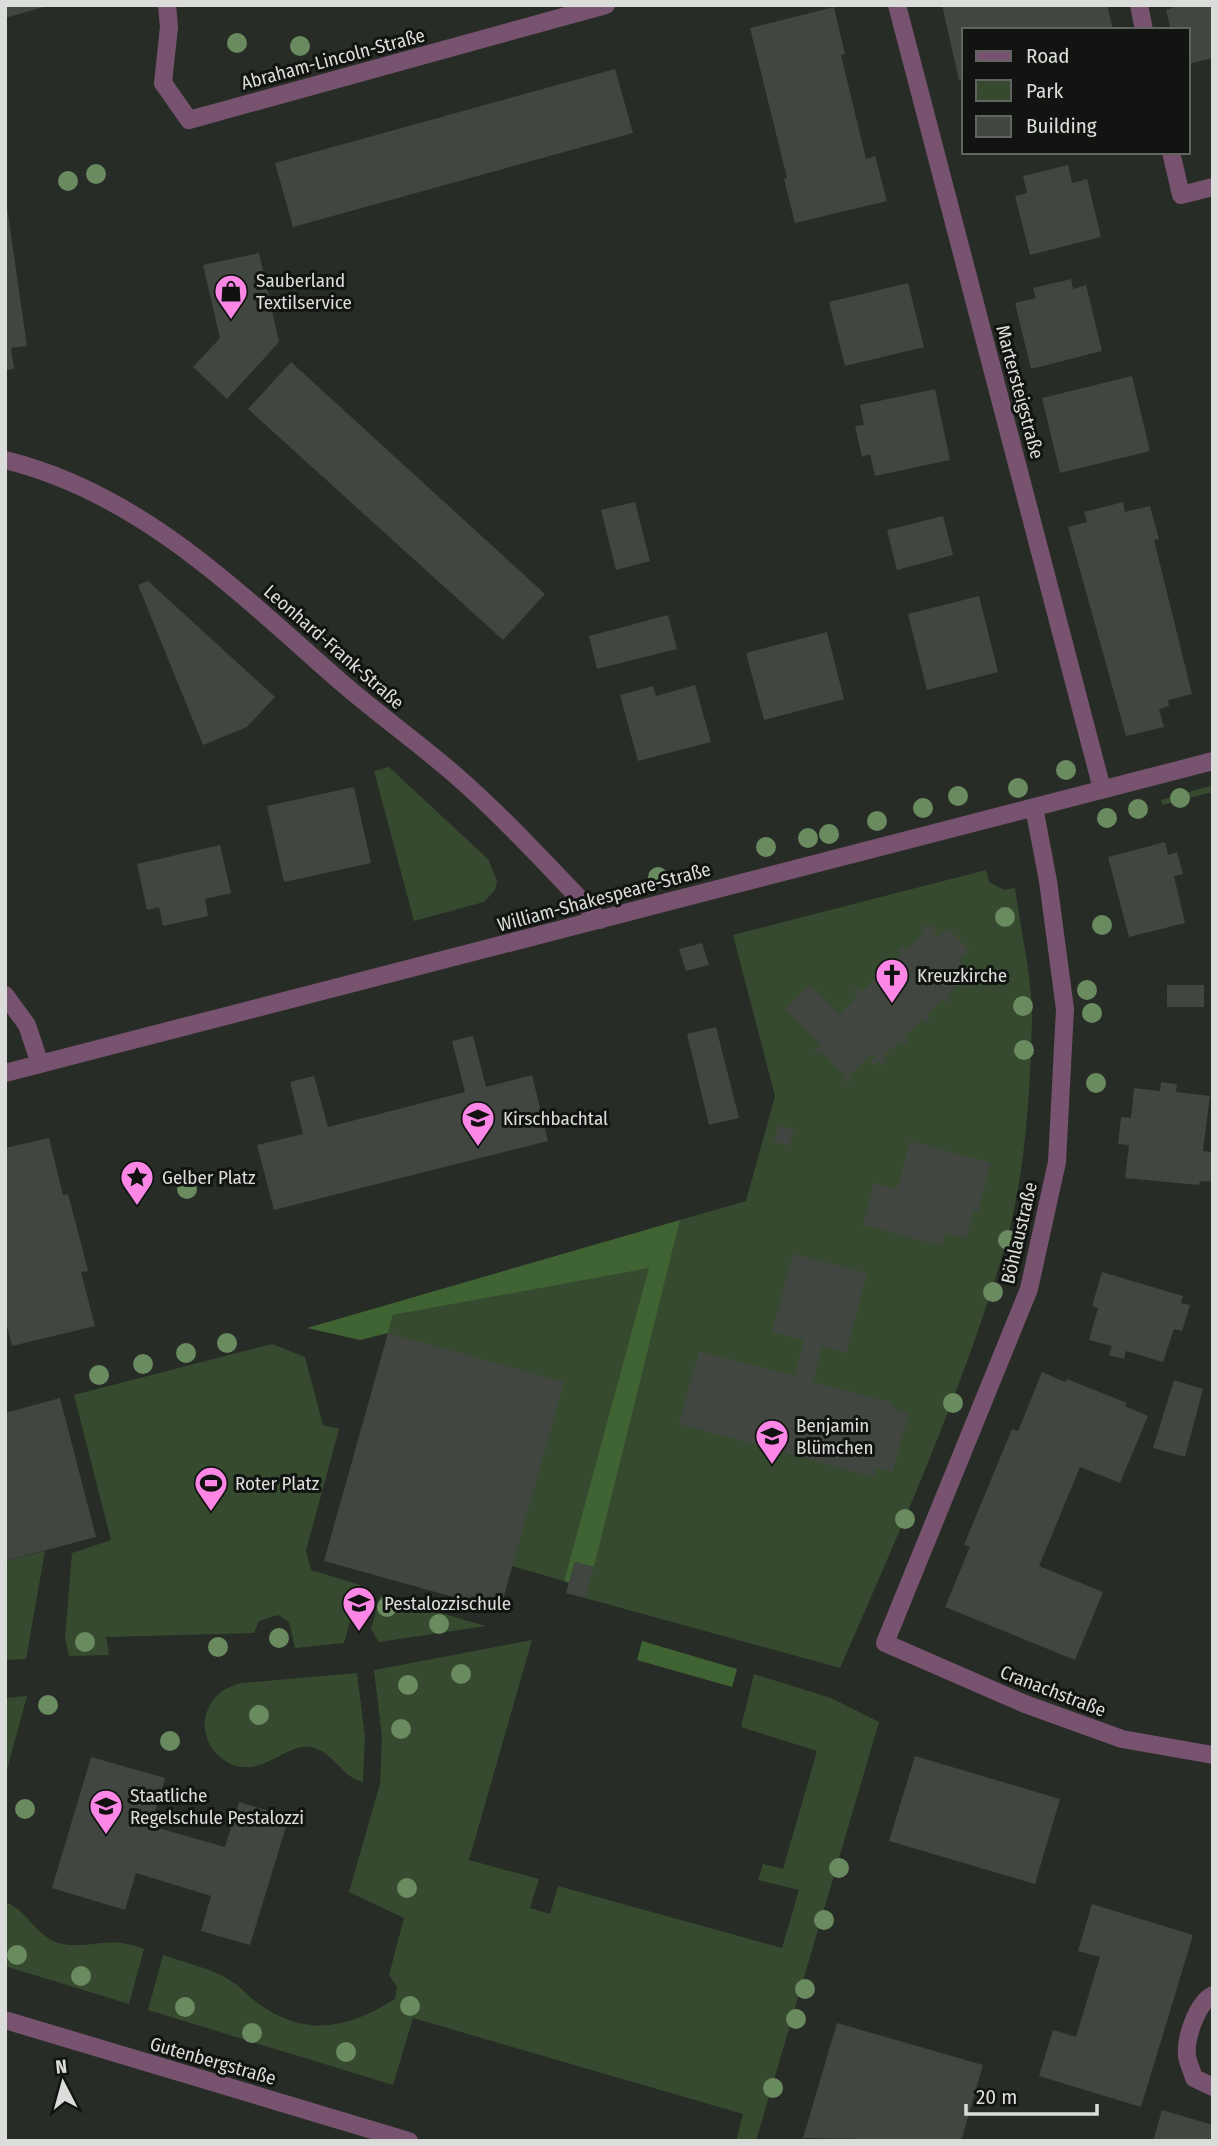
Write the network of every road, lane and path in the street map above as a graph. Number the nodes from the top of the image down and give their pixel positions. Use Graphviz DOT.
graph roads {
  1 [pos="167,5"];
  2 [pos="606,5"];
  3 [pos="897,5"];
  4 [pos="1139,5"];
  5 [pos="1144,28"];
  6 [pos="1171,154"];
  7 [pos="1213,187"];
  8 [pos="5,460"];
  9 [pos="1213,761"];
  10 [pos="1102,789"];
  11 [pos="1034,807"];
  12 [pos="600,919"];
  13 [pos="5,995"];
  14 [pos="40,1064"];
  15 [pos="5,1073"];
  16 [pos="885,1643"];
  17 [pos="1213,1755"];
  18 [pos="1213,1995"];
  19 [pos="5,2020"];
  20 [pos="1213,2087"];
  21 [pos="409,2141"];
  1 -- 2 [label="street, Abraham-Lincoln-Straße"];
  3 -- 10 [label="street, Martersteigstraße"];
  4 -- 5 [label="street"];
  6 -- 7 [label="street"];
  8 -- 12 [label="street, Leonhard-Frank-Straße"];
  9 -- 10 [label="street, William-Shakespeare-Straße"];
  10 -- 11 [label="street, William-Shakespeare-Straße"];
  11 -- 12 [label="street, William-Shakespeare-Straße"];
  11 -- 16 [label="street, Böhlaustraße"];
  12 -- 14 [label="street, William-Shakespeare-Straße"];
  13 -- 14 [label="street"];
  14 -- 15 [label="street, William-Shakespeare-Straße"];
  16 -- 17 [label="street, Cranachstraße"];
  18 -- 20 [label="street"];
  19 -- 21 [label="street, Gutenbergstraße"];
}
